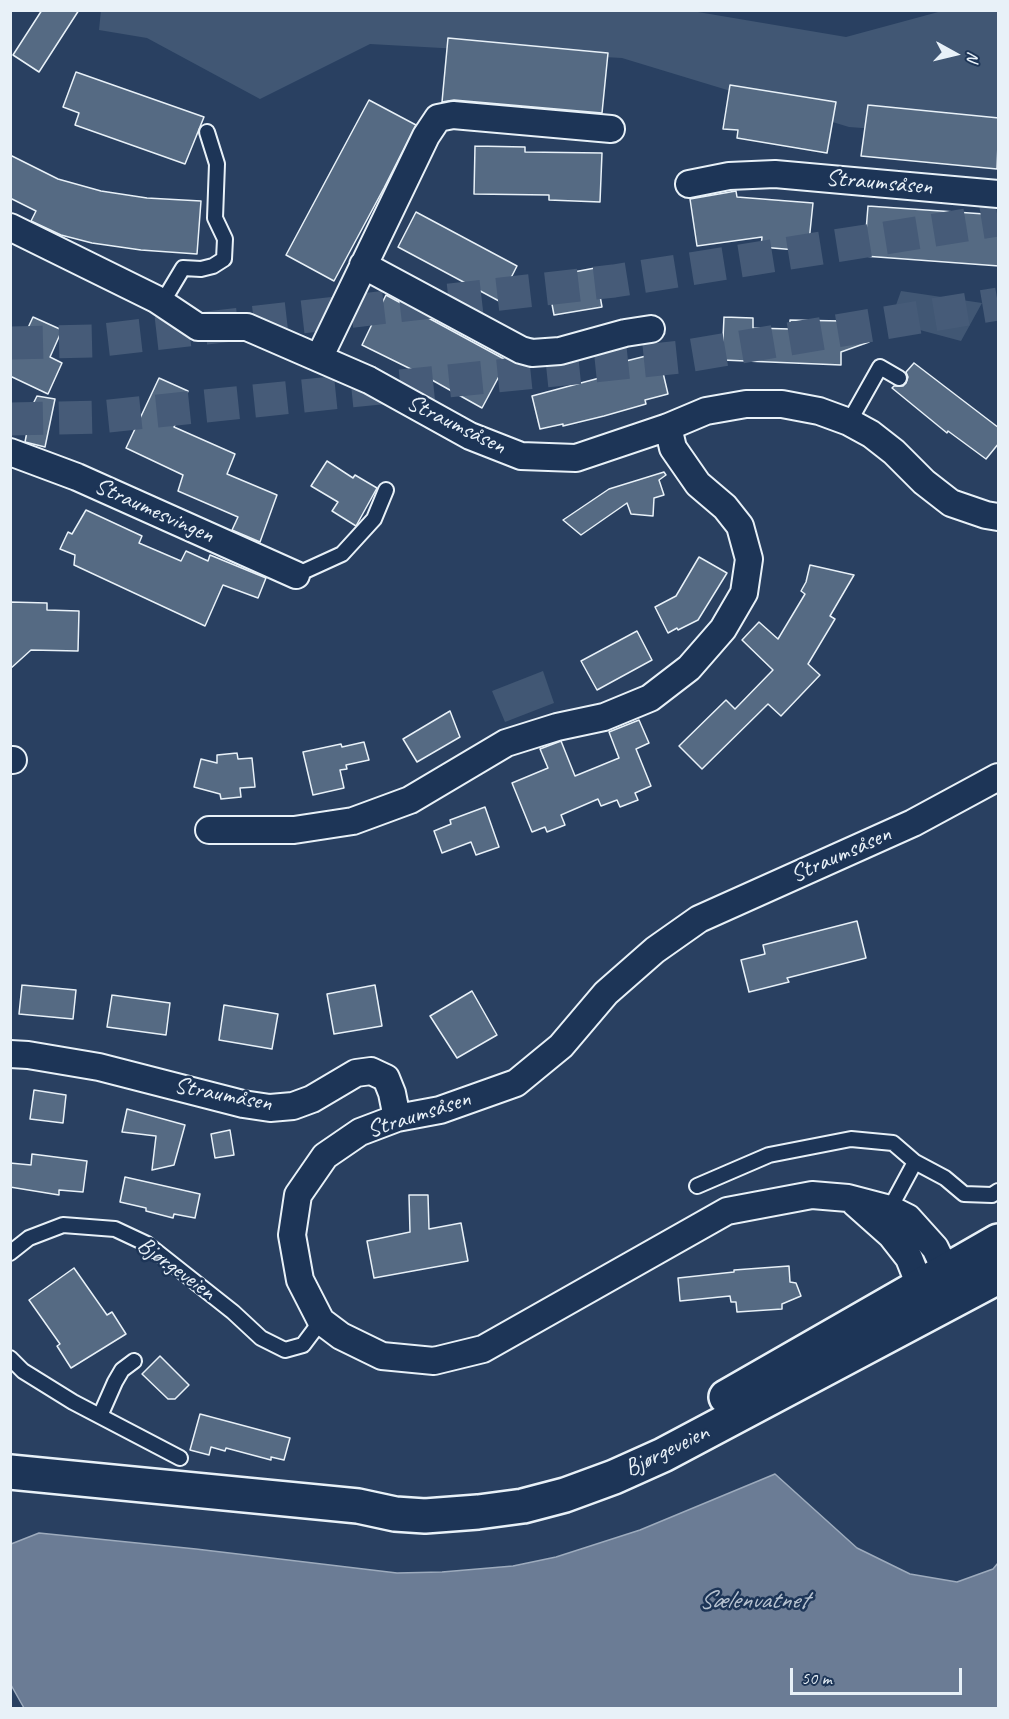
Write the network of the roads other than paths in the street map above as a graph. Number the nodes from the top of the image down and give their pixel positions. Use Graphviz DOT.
graph roads {
  1 [pos="611,129"];
  2 [pos="207,132"];
  3 [pos="689,184"];
  4 [pos="999,194"];
  5 [pos="10,227"];
  6 [pos="363,265"];
  7 [pos="162,303"];
  8 [pos="651,329"];
  9 [pos="319,358"];
  10 [pos="899,378"];
  11 [pos="849,422"];
  12 [pos="668,427"];
  13 [pos="10,452"];
  14 [pos="386,489"];
  15 [pos="999,517"];
  16 [pos="296,575"];
  17 [pos="999,777"];
  18 [pos="209,830"];
  19 [pos="10,1054"];
  20 [pos="397,1118"];
  21 [pos="915,1162"];
  22 [pos="697,1186"];
  23 [pos="999,1191"];
  24 [pos="886,1217"];
  25 [pos="999,1241"];
  26 [pos="10,1253"];
  27 [pos="999,1277"];
  28 [pos="933,1278"];
  29 [pos="953,1302"];
  30 [pos="321,1321"];
  31 [pos="10,1358"];
  32 [pos="134,1360"];
  33 [pos="100,1416"];
  34 [pos="180,1458"];
  35 [pos="10,1472"];
  36 [pos="358,1506"];
  1 -- 6 [label="street"];
  2 -- 7 [label="lane"];
  3 -- 4 [label="street, Straumsåsen"];
  5 -- 7 [label="street, Straumsåsen"];
  6 -- 8 [label="street"];
  6 -- 9 [label="street"];
  7 -- 9 [label="street, Straumsåsen"];
  9 -- 12 [label="street, Straumsåsen"];
  10 -- 11 [label="lane"];
  11 -- 12 [label="street, Straumsåsen"];
  11 -- 15 [label="street, Straumsåsen"];
  12 -- 18 [label="street"];
  13 -- 16 [label="street, Straumesvingen"];
  14 -- 16 [label="lane"];
  17 -- 20 [label="street, Straumsåsen"];
  19 -- 20 [label="street, Straumåsen"];
  20 -- 30 [label="street, Straumsåsen"];
  21 -- 22 [label="lane"];
  21 -- 23 [label="lane"];
  21 -- 24 [label="lane"];
  24 -- 28 [label="street"];
  24 -- 30 [label="street, Straumsåsen"];
  25 -- 28 [label="main road, Bjørgeveien"];
  26 -- 30 [label="lane, Bjørgeveien"];
  27 -- 29 [label="main road, Bjørgeveien"];
  28 -- 29 [label="street"];
  28 -- 36 [label="main road, Bjørgeveien"];
  29 -- 36 [label="main road, Bjørgeveien"];
  31 -- 33 [label="lane"];
  32 -- 33 [label="lane"];
  33 -- 34 [label="lane"];
  35 -- 36 [label="main road, Bjørgeveien"];
}
